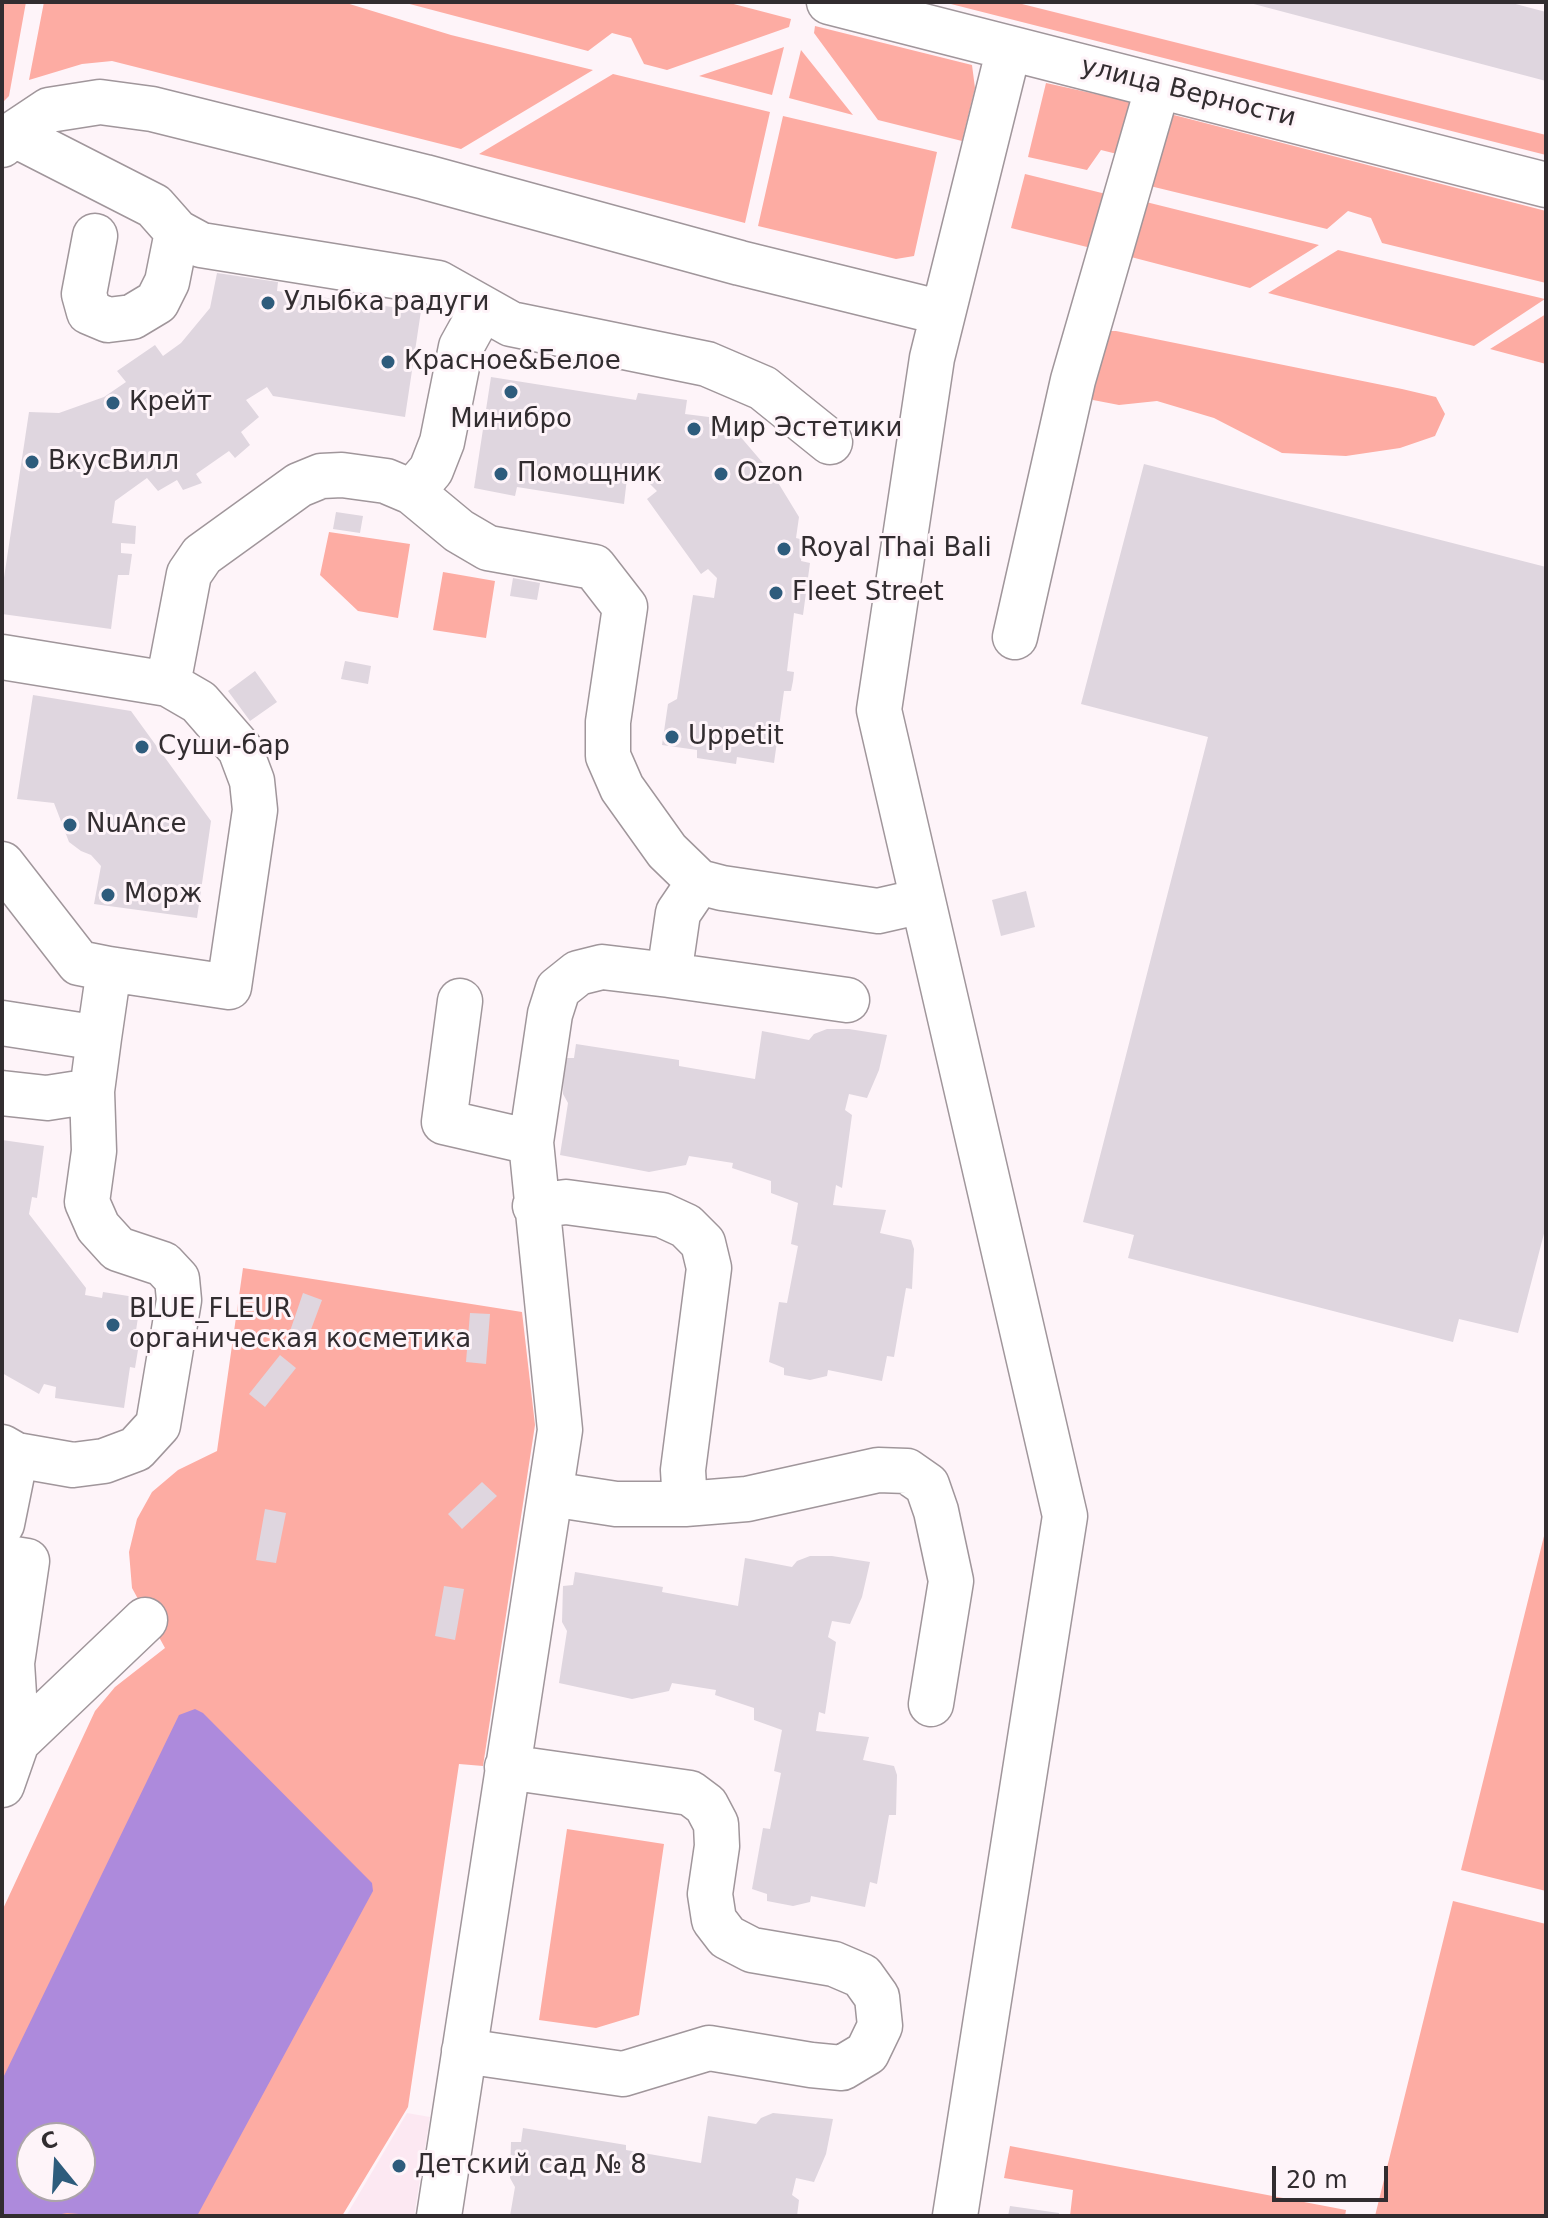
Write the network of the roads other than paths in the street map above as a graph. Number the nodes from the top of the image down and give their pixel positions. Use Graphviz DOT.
graph roads {
  1 [pos="829,2"];
  2 [pos="1009,48"];
  3 [pos="1158,86"];
  4 [pos="8,140"];
  5 [pos="1546,185"];
  6 [pos="177,232"];
  7 [pos="95,236"];
  8 [pos="482,309"];
  9 [pos="943,313"];
  10 [pos="830,442"];
  11 [pos="412,492"];
  12 [pos="1015,637"];
  13 [pos="2,657"];
  14 [pos="168,684"];
  15 [pos="2,864"];
  16 [pos="699,882"];
  17 [pos="922,901"];
  18 [pos="109,969"];
  19 [pos="669,975"];
  20 [pos="847,1000"];
  21 [pos="460,1001"];
  22 [pos="2,1023"];
  23 [pos="99,1038"];
  24 [pos="92,1091"];
  25 [pos="2,1093"];
  26 [pos="531,1142"];
  27 [pos="535,1206"];
  28 [pos="9,1451"];
  29 [pos="551,1494"];
  30 [pos="685,1504"];
  31 [pos="2,1524"];
  32 [pos="2,1557"];
  33 [pos="145,1620"];
  34 [pos="931,1704"];
  35 [pos="17,1742"];
  36 [pos="507,1767"];
  37 [pos="2,1785"];
  38 [pos="464,2051"];
  39 [pos="439,2216"];
  40 [pos="955,2216"];
  1 -- 2 [label="street, улица Верности"];
  2 -- 3 [label="street, улица Верности"];
  2 -- 9 [label="street"];
  3 -- 5 [label="street, улица Верности"];
  3 -- 12 [label="street"];
  4 -- 6 [label="street"];
  4 -- 9 [label="street"];
  6 -- 7 [label="street"];
  6 -- 8 [label="street"];
  8 -- 10 [label="street"];
  8 -- 11 [label="street"];
  9 -- 17 [label="street"];
  11 -- 14 [label="street"];
  11 -- 16 [label="street"];
  13 -- 14 [label="street"];
  14 -- 18 [label="street"];
  15 -- 18 [label="street"];
  16 -- 17 [label="street"];
  16 -- 19 [label="street"];
  17 -- 40 [label="street"];
  18 -- 23 [label="street"];
  19 -- 20 [label="street"];
  19 -- 26 [label="street"];
  21 -- 26 [label="street"];
  22 -- 23 [label="street"];
  23 -- 24 [label="street"];
  24 -- 25 [label="street"];
  24 -- 28 [label="street"];
  26 -- 27 [label="street"];
  27 -- 29 [label="street"];
  27 -- 30 [label="street"];
  28 -- 31 [label="street"];
  29 -- 30 [label="street"];
  29 -- 36 [label="street"];
  30 -- 34 [label="street"];
  32 -- 35 [label="street"];
  33 -- 35 [label="street"];
  35 -- 37 [label="street"];
  36 -- 38 [label="street"];
  36 -- 38 [label="street"];
  38 -- 39 [label="street"];
}
